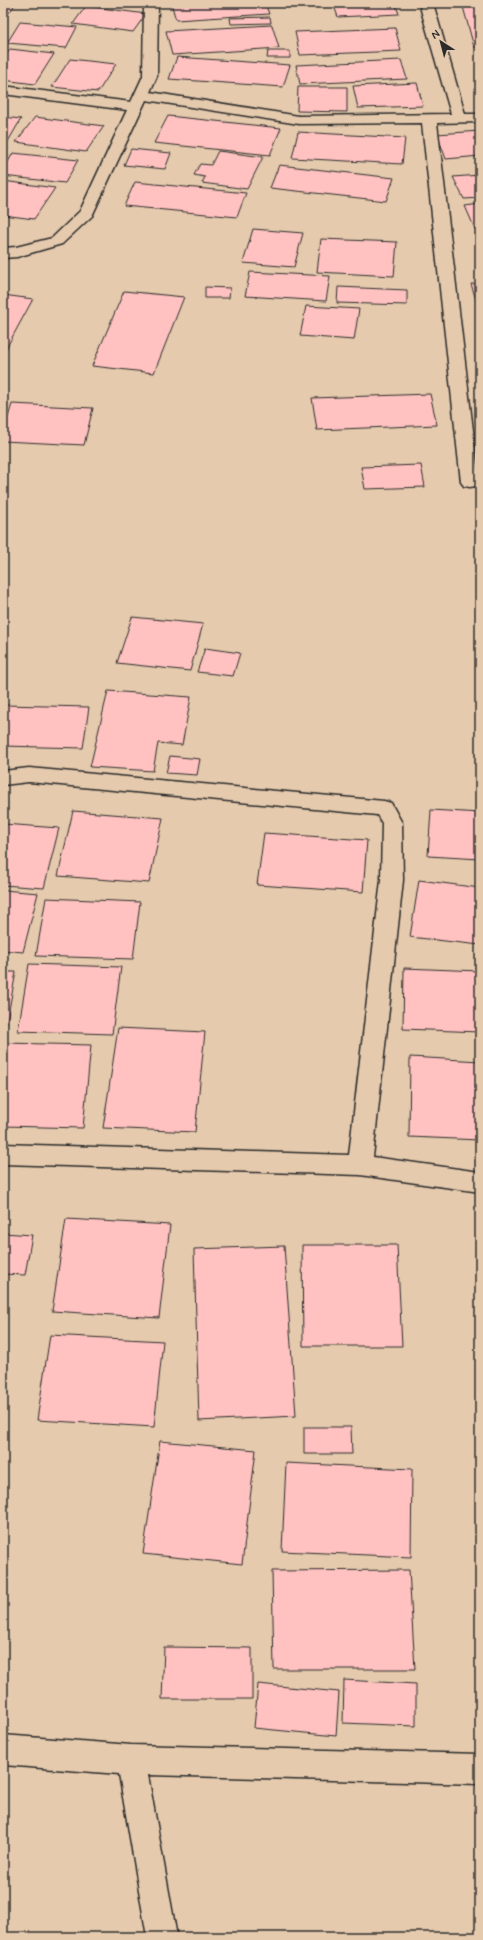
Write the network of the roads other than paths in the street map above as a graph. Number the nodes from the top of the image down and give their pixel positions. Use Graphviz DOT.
graph roads {
  1 [pos="151,3"];
  2 [pos="426,3"];
  3 [pos="3,90"];
  4 [pos="139,101"];
  5 [pos="480,118"];
  6 [pos="429,119"];
  7 [pos="459,119"];
  8 [pos="3,253"];
  9 [pos="470,482"];
  10 [pos="3,778"];
  11 [pos="3,1154"];
  12 [pos="360,1164"];
  13 [pos="480,1182"];
  14 [pos="3,1750"];
  15 [pos="480,1758"];
  16 [pos="131,1760"];
  17 [pos="480,1769"];
  18 [pos="162,1937"];
  1 -- 4 [label="street"];
  2 -- 7 [label="street"];
  3 -- 4 [label="street"];
  4 -- 6 [label="street"];
  4 -- 8 [label="street"];
  5 -- 7 [label="street"];
  6 -- 7 [label="street"];
  6 -- 9 [label="street"];
  10 -- 12 [label="street"];
  11 -- 12 [label="street"];
  12 -- 13 [label="street"];
  14 -- 16 [label="street"];
  15 -- 17 [label="street"];
  16 -- 17 [label="street"];
  16 -- 18 [label="street"];
}
